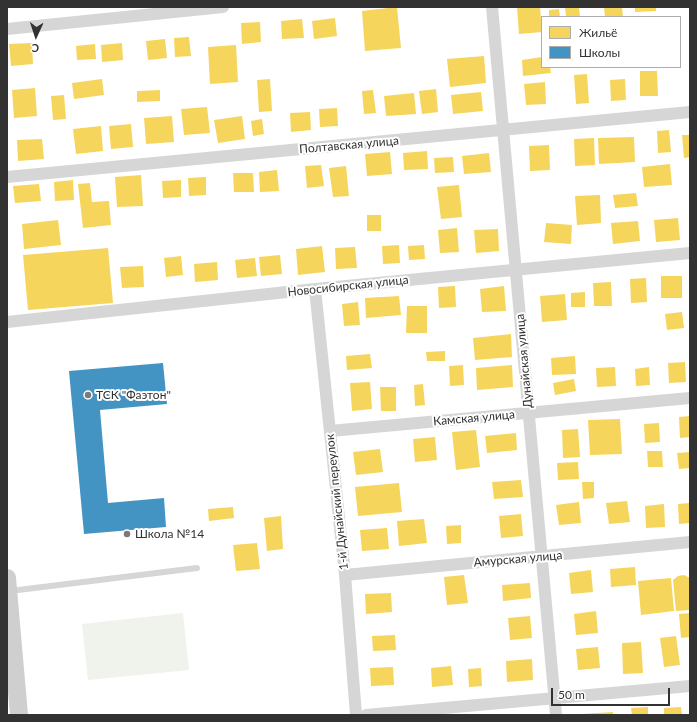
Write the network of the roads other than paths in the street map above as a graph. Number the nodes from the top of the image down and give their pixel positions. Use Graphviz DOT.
graph roads {
  1 [pos="223,7"];
  2 [pos="492,7"];
  3 [pos="7,29"];
  4 [pos="690,112"];
  5 [pos="504,130"];
  6 [pos="7,177"];
  7 [pos="690,253"];
  8 [pos="516,270"];
  9 [pos="315,289"];
  10 [pos="7,322"];
  11 [pos="690,398"];
  12 [pos="529,412"];
  13 [pos="330,431"];
  14 [pos="690,542"];
  15 [pos="542,556"];
  16 [pos="198,568"];
  17 [pos="345,575"];
  18 [pos="8,595"];
  19 [pos="690,686"];
  20 [pos="555,698"];
  21 [pos="19,715"];
  22 [pos="356,715"];
  23 [pos="366,715"];
  24 [pos="556,715"];
  1 -- 3 [label="street"];
  2 -- 5 [label="street, Дунайская улица"];
  4 -- 5 [label="street, Полтавская улица"];
  5 -- 6 [label="street, Полтавская улица"];
  5 -- 8 [label="street, Дунайская улица"];
  7 -- 8 [label="street, Новосибирская улица"];
  8 -- 9 [label="street, Новосибирская улица"];
  8 -- 12 [label="street, Дунайская улица"];
  9 -- 10 [label="street, Новосибирская улица"];
  9 -- 13 [label="street, 1-й Дунайский переулок"];
  11 -- 12 [label="street, Камская улица"];
  12 -- 13 [label="street, Камская улица"];
  12 -- 15 [label="street, Дунайская улица"];
  13 -- 17 [label="street, 1-й Дунайский переулок"];
  14 -- 15 [label="street, Амурская улица"];
  15 -- 17 [label="street, Амурская улица"];
  15 -- 20 [label="street, Дунайская улица"];
  16 -- 18 [label="lane"];
  17 -- 22 [label="street, 1-й Дунайский переулок"];
  18 -- 21 [label="street"];
  19 -- 20 [label="street"];
  20 -- 23 [label="street"];
  20 -- 24 [label="street, Дунайская улица"];
}
